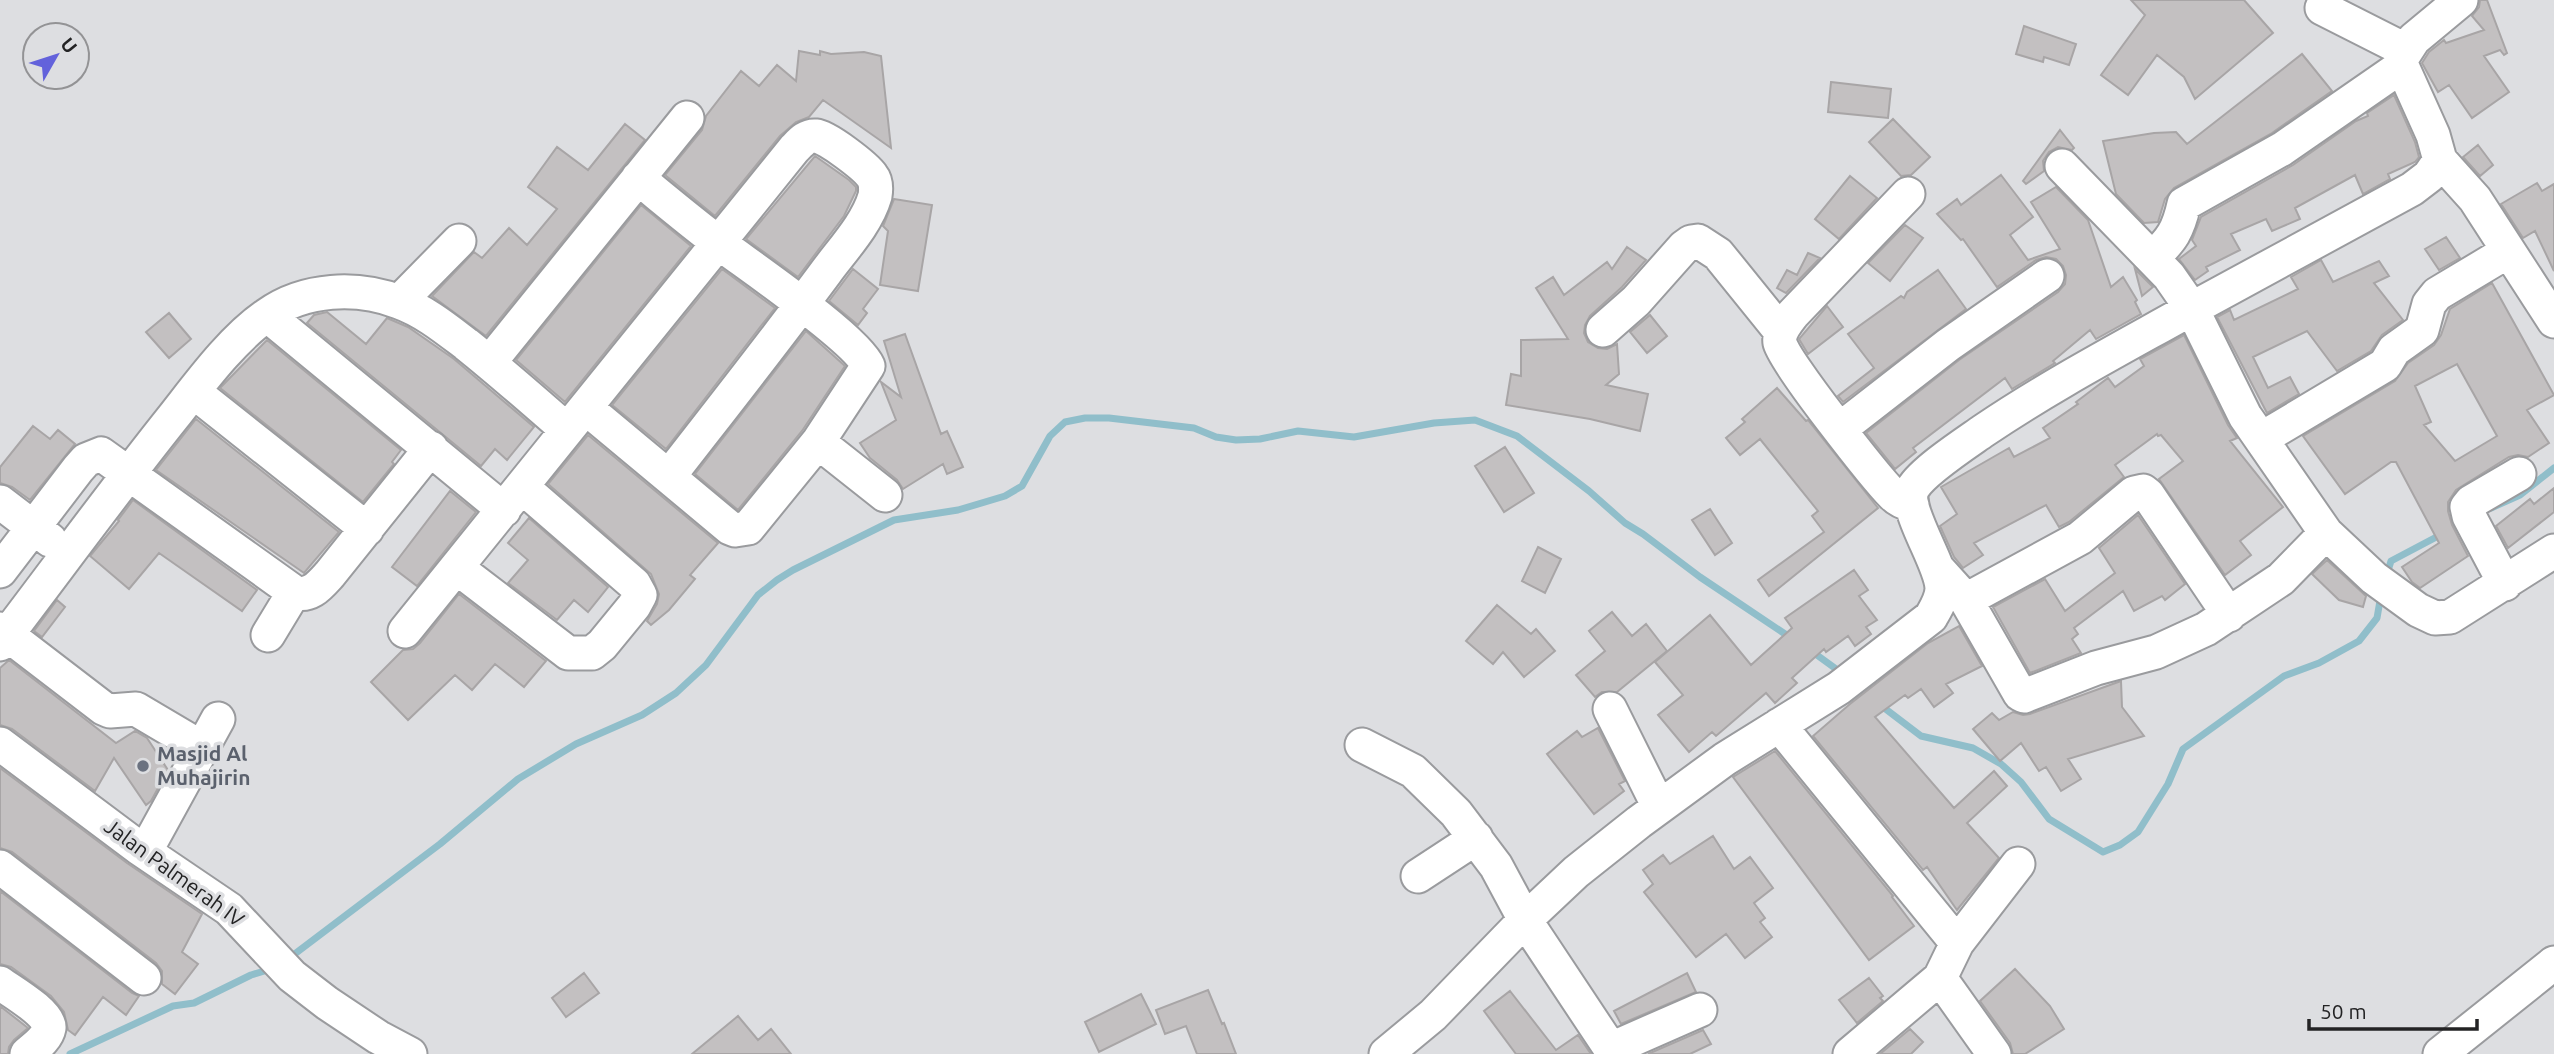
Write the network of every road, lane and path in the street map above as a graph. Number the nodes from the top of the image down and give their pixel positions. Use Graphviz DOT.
graph roads {
  1 [pos="2461,0"];
  2 [pos="2322,8"];
  3 [pos="2404,58"];
  4 [pos="687,118"];
  5 [pos="2440,160"];
  6 [pos="2062,166"];
  7 [pos="638,178"];
  8 [pos="1908,194"];
  9 [pos="459,241"];
  10 [pos="718,243"];
  11 [pos="2507,251"];
  12 [pos="2153,258"];
  13 [pos="2047,276"];
  14 [pos="399,302"];
  15 [pos="802,305"];
  16 [pos="2192,309"];
  17 [pos="267,315"];
  18 [pos="2554,321"];
  19 [pos="1603,330"];
  20 [pos="1781,332"];
  21 [pos="489,363"];
  22 [pos="194,392"];
  23 [pos="577,419"];
  24 [pos="1840,429"];
  25 [pos="2261,439"];
  26 [pos="818,442"];
  27 [pos="431,448"];
  28 [pos="129,472"];
  29 [pos="2519,474"];
  30 [pos="670,475"];
  31 [pos="885,495"];
  32 [pos="513,499"];
  33 [pos="0,502"];
  34 [pos="1912,505"];
  35 [pos="33,527"];
  36 [pos="367,529"];
  37 [pos="2326,533"];
  38 [pos="2554,551"];
  39 [pos="68,554"];
  40 [pos="457,568"];
  41 [pos="1938,569"];
  42 [pos="0,570"];
  43 [pos="2505,584"];
  44 [pos="294,593"];
  45 [pos="1966,600"];
  46 [pos="2229,615"];
  47 [pos="405,631"];
  48 [pos="268,635"];
  49 [pos="3,636"];
  50 [pos="1610,709"];
  51 [pos="218,719"];
  52 [pos="1779,725"];
  53 [pos="0,744"];
  54 [pos="1362,745"];
  55 [pos="202,748"];
  56 [pos="1659,807"];
  57 [pos="1476,838"];
  58 [pos="145,852"];
  59 [pos="2018,864"];
  60 [pos="0,867"];
  61 [pos="1418,876"];
  62 [pos="1525,920"];
  63 [pos="1957,943"];
  64 [pos="2554,963"];
  65 [pos="144,978"];
  66 [pos="1940,978"];
  67 [pos="0,983"];
  68 [pos="1700,1010"];
  69 [pos="1613,1052"];
  70 [pos="27,1054"];
  71 [pos="410,1054"];
  72 [pos="1386,1054"];
  73 [pos="1850,1054"];
  74 [pos="1994,1054"];
  75 [pos="2440,1054"];
  1 -- 3 [label="street"];
  2 -- 3 [label="street"];
  3 -- 5 [label="street"];
  3 -- 12 [label="street"];
  4 -- 7 [label="street"];
  5 -- 11 [label="street"];
  5 -- 16 [label="street"];
  6 -- 12 [label="street"];
  7 -- 10 [label="street"];
  7 -- 21 [label="street"];
  8 -- 20 [label="street"];
  9 -- 14 [label="street"];
  10 -- 15 [label="street"];
  10 -- 15 [label="street"];
  10 -- 23 [label="street"];
  11 -- 18 [label="street"];
  11 -- 25 [label="street"];
  12 -- 16 [label="street"];
  13 -- 24 [label="street"];
  14 -- 17 [label="street"];
  14 -- 21 [label="street"];
  15 -- 26 [label="street"];
  15 -- 30 [label="street"];
  16 -- 25 [label="street"];
  16 -- 34 [label="street"];
  17 -- 22 [label="street"];
  17 -- 27 [label="street"];
  19 -- 20 [label="street"];
  20 -- 24 [label="street"];
  21 -- 23 [label="street"];
  22 -- 28 [label="street"];
  22 -- 36 [label="street"];
  23 -- 30 [label="street"];
  23 -- 32 [label="street"];
  24 -- 34 [label="street"];
  25 -- 37 [label="street"];
  26 -- 30 [label="street"];
  26 -- 31 [label="street"];
  27 -- 32 [label="street"];
  27 -- 36 [label="street"];
  28 -- 35 [label="street"];
  28 -- 39 [label="street"];
  28 -- 44 [label="street"];
  29 -- 43 [label="street"];
  32 -- 40 [label="street"];
  32 -- 40 [label="street"];
  33 -- 35 [label="street"];
  34 -- 41 [label="street"];
  35 -- 39 [label="street"];
  35 -- 42 [label="street"];
  36 -- 44 [label="street"];
  37 -- 43 [label="street"];
  37 -- 46 [label="street"];
  38 -- 43 [label="street"];
  39 -- 49 [label="street"];
  40 -- 47 [label="street"];
  41 -- 45 [label="street"];
  41 -- 52 [label="street"];
  44 -- 48 [label="street"];
  45 -- 46 [label="street"];
  45 -- 46 [label="street"];
  49 -- 55 [label="street"];
  50 -- 56 [label="street"];
  51 -- 55 [label="street"];
  52 -- 56 [label="street"];
  52 -- 63 [label="street"];
  53 -- 58 [label="street, Jalan Palmerah IV"];
  54 -- 57 [label="street"];
  55 -- 58 [label="street"];
  56 -- 62 [label="street"];
  57 -- 61 [label="street"];
  57 -- 62 [label="street"];
  58 -- 71 [label="street, Jalan Palmerah IV"];
  59 -- 63 [label="street"];
  60 -- 65 [label="street"];
  62 -- 69 [label="street"];
  62 -- 72 [label="street"];
  63 -- 66 [label="street"];
  64 -- 75 [label="street"];
  66 -- 73 [label="street"];
  66 -- 74 [label="street"];
  67 -- 70 [label="street"];
  68 -- 69 [label="street"];
}
